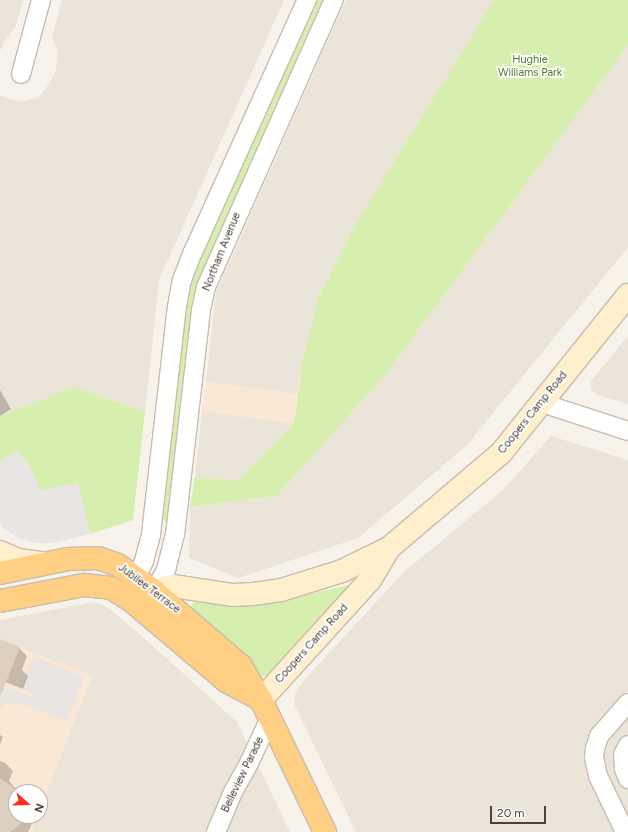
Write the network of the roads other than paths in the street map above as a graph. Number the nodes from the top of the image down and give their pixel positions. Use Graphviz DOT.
graph roads {
  1 [pos="41,0"];
  2 [pos="307,0"];
  3 [pos="334,0"];
  4 [pos="21,74"];
  5 [pos="628,296"];
  6 [pos="542,403"];
  7 [pos="628,431"];
  8 [pos="389,548"];
  9 [pos="0,552"];
  10 [pos="43,563"];
  11 [pos="0,573"];
  12 [pos="136,577"];
  13 [pos="156,593"];
  14 [pos="0,601"];
  15 [pos="133,602"];
  16 [pos="628,703"];
  17 [pos="265,709"];
  18 [pos="628,745"];
  19 [pos="628,779"];
  20 [pos="216,832"];
  21 [pos="325,832"];
  22 [pos="625,832"];
  1 -- 4 [label="street"];
  2 -- 12 [label="street"];
  3 -- 13 [label="street, Northam Avenue"];
  5 -- 6 [label="main road, Coopers Camp Road"];
  6 -- 7 [label="street"];
  6 -- 8 [label="main road, Coopers Camp Road"];
  8 -- 13 [label="main road, Coopers Camp Road"];
  8 -- 17 [label="main road, Coopers Camp Road"];
  9 -- 10 [label="main road"];
  10 -- 11 [label="highway, Jubilee Terrace"];
  10 -- 12 [label="highway, Jubilee Terrace"];
  12 -- 13 [label="highway, Jubilee Terrace"];
  12 -- 15 [label="highway"];
  13 -- 15 [label="highway"];
  13 -- 17 [label="highway, Jubilee Terrace"];
  14 -- 15 [label="highway, Jubilee Terrace"];
  15 -- 17 [label="highway, Jubilee Terrace"];
  16 -- 22 [label="street"];
  17 -- 20 [label="street, Belleview Parade"];
  17 -- 21 [label="highway, Jubilee Terrace"];
  18 -- 19 [label="street"];
}
